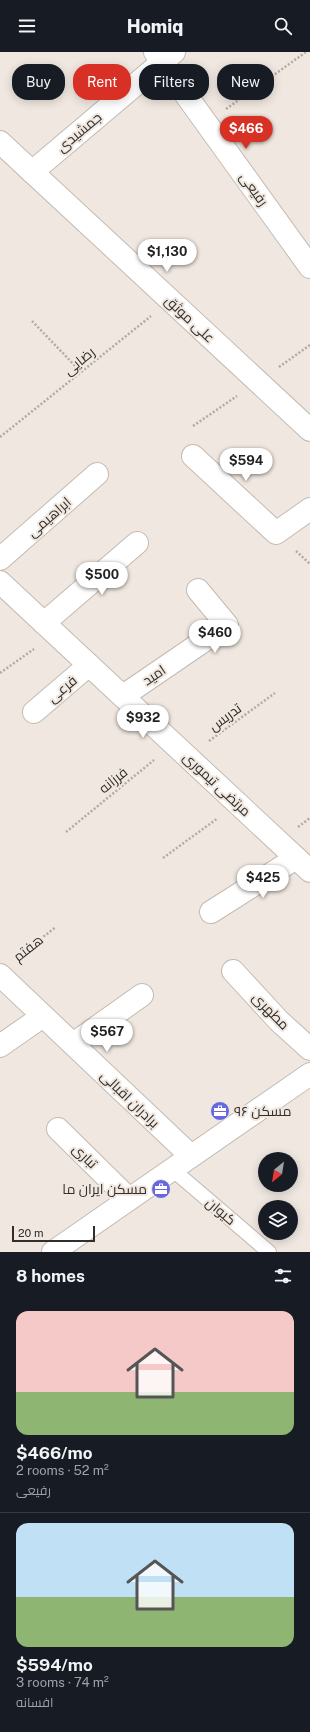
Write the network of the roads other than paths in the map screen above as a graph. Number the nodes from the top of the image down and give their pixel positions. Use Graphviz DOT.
graph roads {
  1 [pos="164,55"];
  2 [pos="3,151"];
  3 [pos="32,172"];
  4 [pos="310,267"];
  5 [pos="310,430"];
  6 [pos="193,456"];
  7 [pos="97,474"];
  8 [pos="310,508"];
  9 [pos="137,543"];
  10 [pos="0,559"];
  11 [pos="0,582"];
  12 [pos="198,590"];
  13 [pos="50,629"];
  14 [pos="89,666"];
  15 [pos="123,696"];
  16 [pos="34,712"];
  17 [pos="303,864"];
  18 [pos="211,912"];
  19 [pos="6,968"];
  20 [pos="233,971"];
  21 [pos="142,995"];
  22 [pos="43,1016"];
  23 [pos="73,1044"];
  24 [pos="0,1046"];
  25 [pos="310,1049"];
  26 [pos="309,1075"];
  27 [pos="58,1129"];
  28 [pos="191,1156"];
  29 [pos="172,1169"];
  30 [pos="129,1199"];
  31 [pos="57,1251"];
  32 [pos="270,1252"];
  1 -- 3 [label="street, جمشیدی"];
  1 -- 4 [label="street, رفیعی"];
  2 -- 3 [label="street, علی موثق"];
  3 -- 5 [label="street, علی موثق"];
  6 -- 8 [label="street"];
  7 -- 10 [label="street, ابراهیمی"];
  9 -- 13 [label="street"];
  11 -- 13 [label="street, مرتضی تیموری"];
  12 -- 15 [label="street, امید"];
  13 -- 14 [label="street, مرتضی تیموری"];
  14 -- 15 [label="street, مرتضی تیموری"];
  14 -- 16 [label="street, فرعی"];
  15 -- 17 [label="street, مرتضی تیموری"];
  17 -- 18 [label="street"];
  19 -- 22 [label="street, برادران اقبالی"];
  20 -- 25 [label="street, مطهری"];
  21 -- 23 [label="street"];
  22 -- 23 [label="street, برادران اقبالی"];
  22 -- 24 [label="street"];
  23 -- 28 [label="street, برادران اقبالی"];
  26 -- 28 [label="street"];
  27 -- 30 [label="street, تباری"];
  28 -- 29 [label="street"];
  29 -- 30 [label="street"];
  29 -- 32 [label="lane, کیوان"];
  30 -- 31 [label="street"];
}
